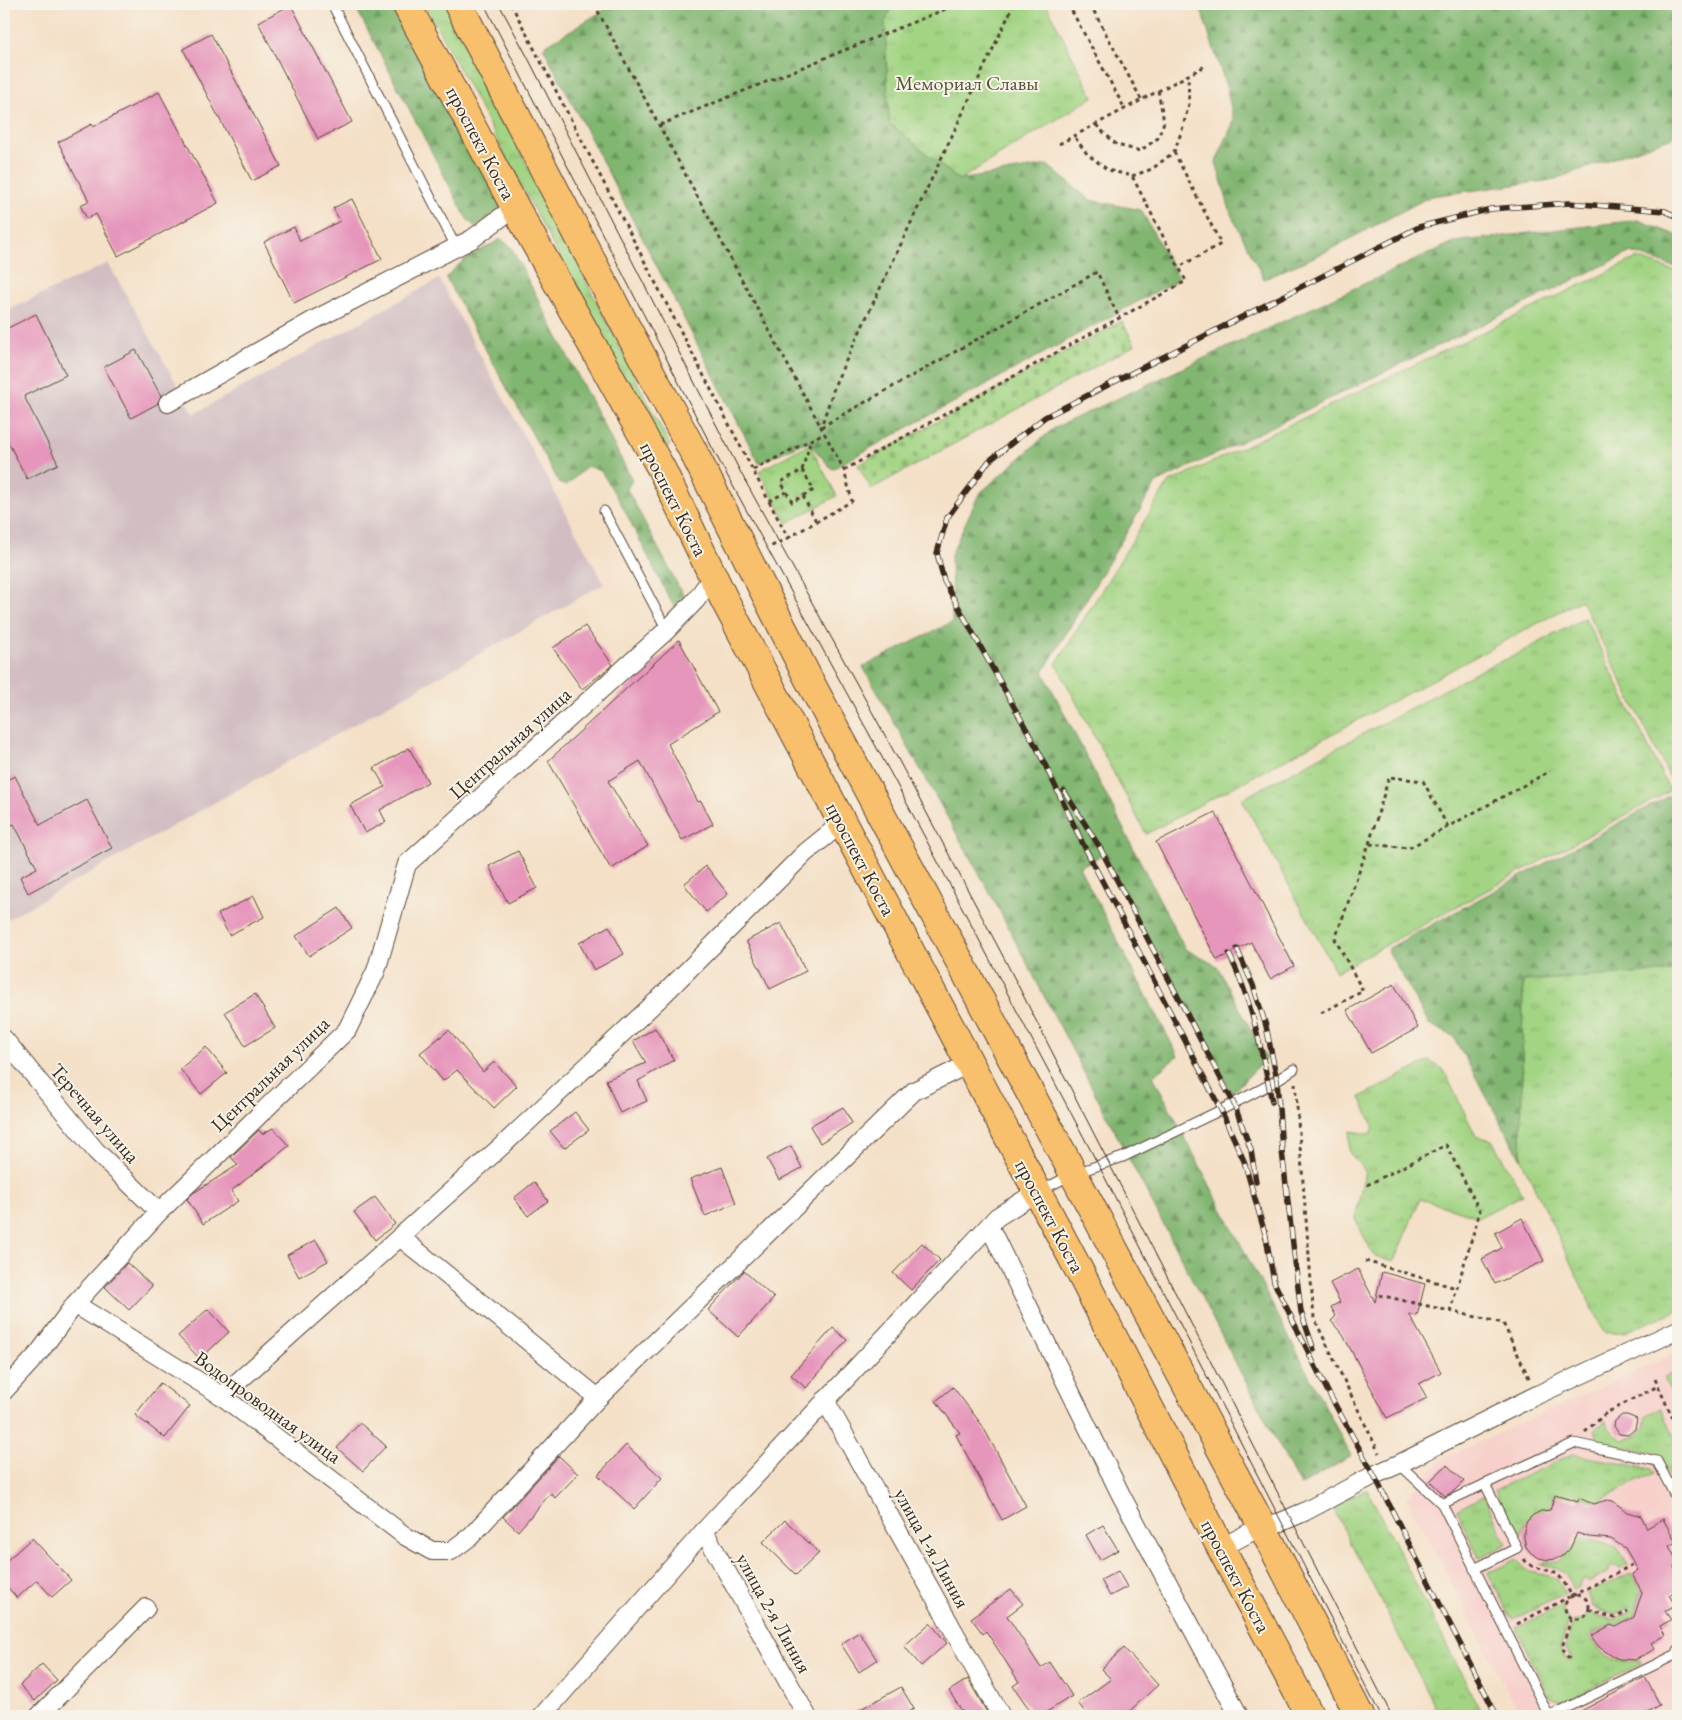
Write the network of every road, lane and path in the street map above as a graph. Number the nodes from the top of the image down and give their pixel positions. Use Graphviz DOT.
graph roads {
  1 [pos="332,4"];
  2 [pos="406,4"];
  3 [pos="458,4"];
  4 [pos="511,4"];
  5 [pos="594,4"];
  6 [pos="958,4"];
  7 [pos="1014,4"];
  8 [pos="1068,4"];
  9 [pos="1090,4"];
  10 [pos="1206,66"];
  11 [pos="1188,75"];
  12 [pos="1158,90"];
  13 [pos="1142,99"];
  14 [pos="1125,109"];
  15 [pos="1096,124"];
  16 [pos="660,125"];
  17 [pos="1074,136"];
  18 [pos="1059,144"];
  19 [pos="1174,152"];
  20 [pos="1132,176"];
  21 [pos="515,207"];
  22 [pos="456,247"];
  23 [pos="1179,267"];
  24 [pos="1119,318"];
  25 [pos="168,403"];
  26 [pos="820,427"];
  27 [pos="824,432"];
  28 [pos="811,440"];
  29 [pos="753,470"];
  30 [pos="844,470"];
  31 [pos="802,471"];
  32 [pos="786,492"];
  33 [pos="802,496"];
  34 [pos="769,502"];
  35 [pos="604,511"];
  36 [pos="726,516"];
  37 [pos="817,523"];
  38 [pos="693,534"];
  39 [pos="788,538"];
  40 [pos="748,558"];
  41 [pos="713,576"];
  42 [pos="667,630"];
  43 [pos="1550,771"];
  44 [pos="842,824"];
  45 [pos="1448,827"];
  46 [pos="1369,844"];
  47 [pos="1321,1013"];
  48 [pos="4,1039"];
  49 [pos="970,1063"];
  50 [pos="1294,1069"];
  51 [pos="1073,1174"];
  52 [pos="1367,1185"];
  53 [pos="1037,1192"];
  54 [pos="159,1212"];
  55 [pos="989,1226"];
  56 [pos="400,1236"];
  57 [pos="1365,1261"];
  58 [pos="1456,1288"];
  59 [pos="1380,1295"];
  60 [pos="76,1304"];
  61 [pos="1450,1310"];
  62 [pos="1678,1330"];
  63 [pos="1655,1379"];
  64 [pos="1658,1386"];
  65 [pos="4,1391"];
  66 [pos="1537,1395"];
  67 [pos="222,1396"];
  68 [pos="598,1398"];
  69 [pos="825,1400"];
  70 [pos="1678,1430"];
  71 [pos="1574,1443"];
  72 [pos="1393,1467"];
  73 [pos="1485,1484"];
  74 [pos="1678,1502"];
  75 [pos="1442,1504"];
  76 [pos="1262,1526"];
  77 [pos="704,1531"];
  78 [pos="1220,1548"];
  79 [pos="1517,1548"];
  80 [pos="1632,1566"];
  81 [pos="1474,1569"];
  82 [pos="1572,1596"];
  83 [pos="146,1608"];
  84 [pos="1589,1610"];
  85 [pos="1628,1611"];
  86 [pos="1572,1617"];
  87 [pos="1506,1630"];
  88 [pos="1678,1653"];
  89 [pos="1569,1659"];
  90 [pos="39,1716"];
  91 [pos="542,1716"];
  92 [pos="807,1716"];
  93 [pos="1001,1716"];
  94 [pos="1239,1716"];
  95 [pos="1310,1716"];
  96 [pos="1360,1716"];
  97 [pos="1550,1716"];
  1 -- 22 [label="lane"];
  2 -- 21 [label="main road, проспект Коста"];
  3 -- 36 [label="main road, проспект Коста"];
  4 -- 29 [label="path"];
  5 -- 16 [label="path"];
  6 -- 16 [label="path"];
  7 -- 26 [label="path"];
  8 -- 14 [label="path"];
  9 -- 13 [label="path"];
  10 -- 11 [label="path"];
  11 -- 12 [label="path"];
  11 -- 19 [label="path"];
  12 -- 13 [label="path"];
  12 -- 15 [label="path"];
  13 -- 14 [label="path"];
  14 -- 15 [label="path"];
  15 -- 17 [label="path"];
  16 -- 26 [label="path"];
  17 -- 18 [label="path"];
  17 -- 20 [label="path"];
  19 -- 20 [label="path"];
  19 -- 23 [label="path"];
  20 -- 23 [label="path"];
  21 -- 22 [label="street"];
  21 -- 38 [label="main road, проспект Коста"];
  22 -- 25 [label="street"];
  23 -- 24 [label="path"];
  24 -- 26 [label="path"];
  24 -- 30 [label="path"];
  26 -- 27 [label="path"];
  27 -- 28 [label="path"];
  27 -- 30 [label="path"];
  28 -- 29 [label="path"];
  28 -- 31 [label="path"];
  29 -- 34 [label="path"];
  30 -- 37 [label="path"];
  31 -- 32 [label="path"];
  31 -- 33 [label="path"];
  32 -- 33 [label="path"];
  32 -- 34 [label="path"];
  33 -- 37 [label="path"];
  34 -- 39 [label="path"];
  35 -- 42 [label="lane"];
  36 -- 38 [label="main road"];
  36 -- 40 [label="main road, проспект Коста"];
  37 -- 39 [label="path"];
  38 -- 41 [label="main road, проспект Коста"];
  39 -- 40 [label="path"];
  40 -- 51 [label="main road, проспект Коста"];
  41 -- 42 [label="street, Центральная улица"];
  41 -- 44 [label="main road, проспект Коста"];
  42 -- 54 [label="street, Центральная улица"];
  43 -- 45 [label="path"];
  44 -- 49 [label="main road, проспект Коста"];
  44 -- 56 [label="street"];
  45 -- 46 [label="path"];
  45 -- 46 [label="path"];
  46 -- 47 [label="path"];
  48 -- 54 [label="street, Теречная улица"];
  49 -- 53 [label="main road, проспект Коста"];
  49 -- 68 [label="street"];
  50 -- 51 [label="lane"];
  50 -- 72 [label="path"];
  51 -- 53 [label="lane"];
  51 -- 76 [label="main road, проспект Коста"];
  52 -- 58 [label="path"];
  53 -- 55 [label="street"];
  53 -- 78 [label="main road, проспект Коста"];
  54 -- 60 [label="street, Центральная улица"];
  55 -- 69 [label="street"];
  55 -- 94 [label="street"];
  56 -- 67 [label="street"];
  56 -- 68 [label="street"];
  57 -- 58 [label="path"];
  58 -- 61 [label="path"];
  59 -- 61 [label="path"];
  60 -- 65 [label="street, Центральная улица"];
  60 -- 67 [label="street, Водопроводная улица"];
  61 -- 66 [label="path"];
  62 -- 66 [label="street"];
  63 -- 64 [label="path"];
  64 -- 70 [label="path"];
  64 -- 71 [label="path"];
  66 -- 72 [label="street"];
  67 -- 68 [label="street, Водопроводная улица"];
  69 -- 77 [label="street"];
  69 -- 93 [label="street, улица 1-я Линия"];
  71 -- 73 [label="lane"];
  71 -- 74 [label="lane"];
  72 -- 75 [label="lane"];
  72 -- 76 [label="street"];
  73 -- 75 [label="lane"];
  73 -- 79 [label="lane"];
  75 -- 81 [label="lane"];
  76 -- 78 [label="street"];
  76 -- 96 [label="main road, проспект Коста"];
  77 -- 91 [label="street"];
  77 -- 92 [label="street, улица 2-я Линия"];
  78 -- 95 [label="main road, проспект Коста"];
  79 -- 81 [label="lane"];
  79 -- 82 [label="path"];
  80 -- 82 [label="path"];
  81 -- 87 [label="lane"];
  82 -- 84 [label="path"];
  82 -- 86 [label="path"];
  82 -- 87 [label="path"];
  83 -- 90 [label="street"];
  84 -- 85 [label="path"];
  84 -- 86 [label="path"];
  86 -- 89 [label="path"];
  87 -- 97 [label="lane"];
  88 -- 97 [label="lane"];
}
